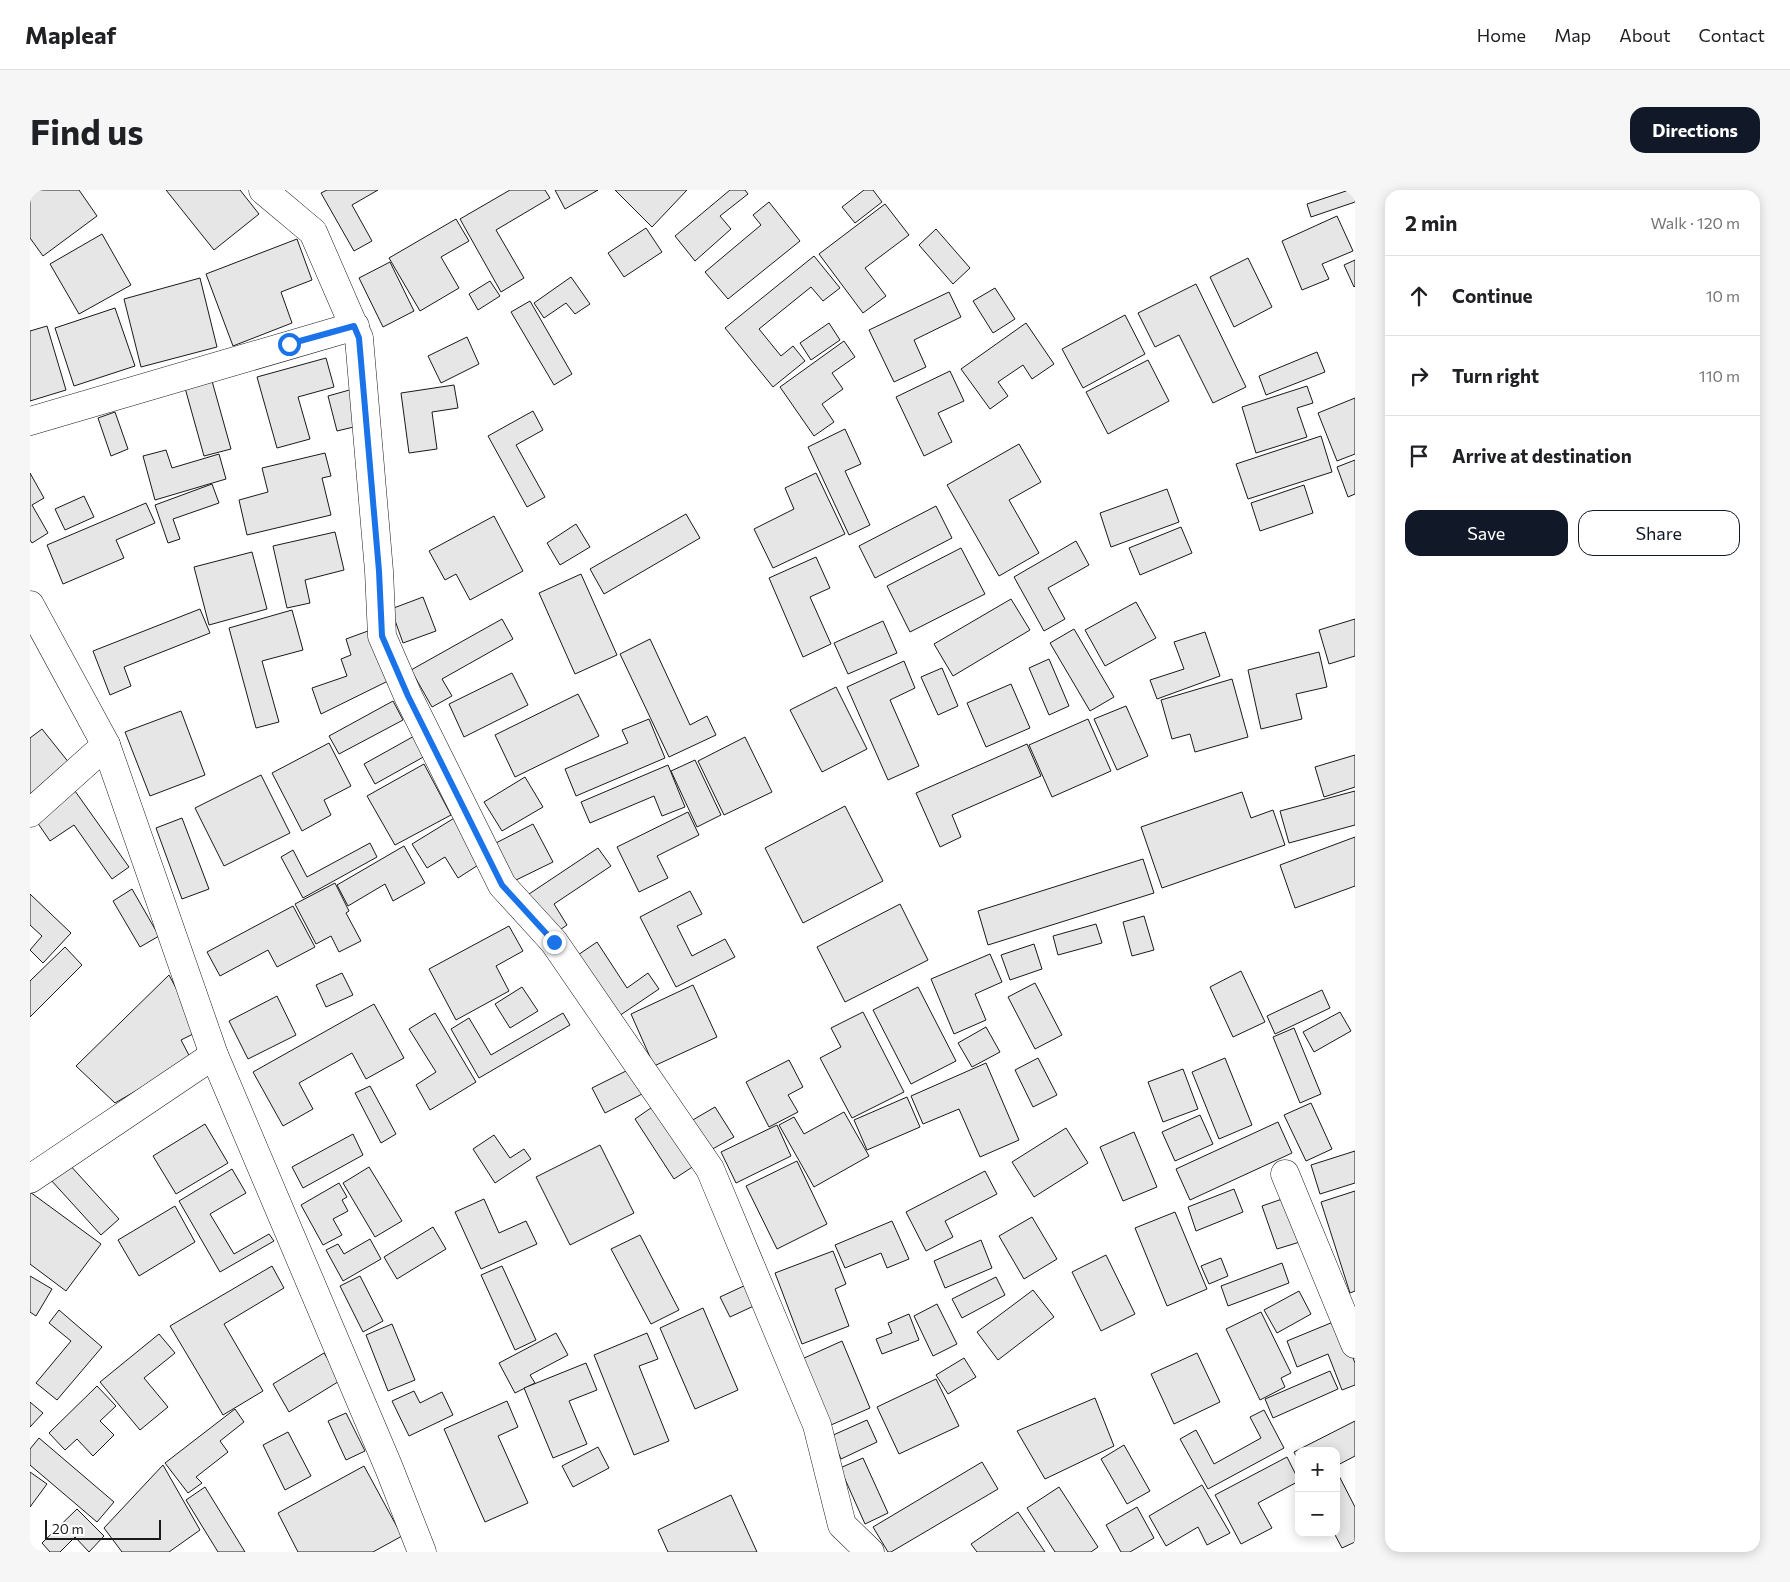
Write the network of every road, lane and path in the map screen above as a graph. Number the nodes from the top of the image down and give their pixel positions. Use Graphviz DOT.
graph roads {
  1 [pos="263,190"];
  2 [pos="354,326"];
  3 [pos="30,421"];
  4 [pos="30,604"];
  5 [pos="106,745"];
  6 [pos="30,813"];
  7 [pos="214,1055"];
  8 [pos="1285,1174"];
  9 [pos="30,1179"];
  10 [pos="1355,1344"];
  11 [pos="422,1552"];
  12 [pos="870,1552"];
  1 -- 2 [label="street"];
  2 -- 3 [label="street"];
  2 -- 12 [label="street"];
  4 -- 5 [label="street"];
  5 -- 6 [label="street"];
  5 -- 7 [label="street"];
  7 -- 9 [label="street"];
  7 -- 11 [label="street"];
  8 -- 10 [label="street"];
}
